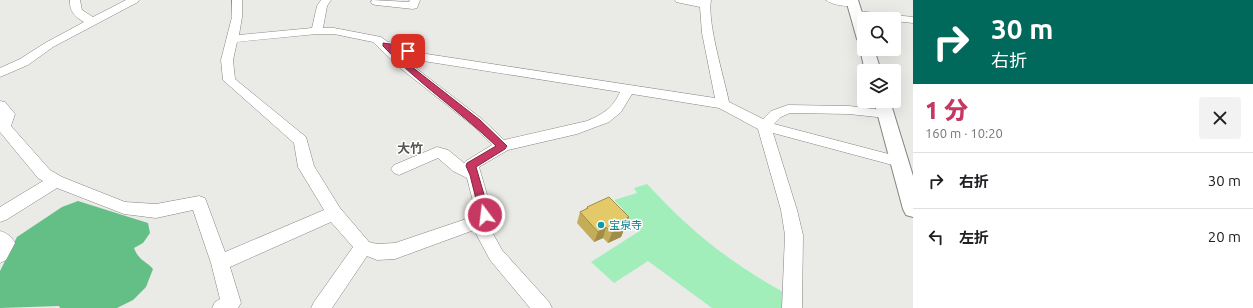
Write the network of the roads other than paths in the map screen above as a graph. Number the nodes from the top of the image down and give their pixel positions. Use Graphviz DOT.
graph roads {
  1 [pos="75,0"];
  2 [pos="133,0"];
  3 [pos="238,0"];
  4 [pos="326,0"];
  5 [pos="377,0"];
  6 [pos="415,0"];
  7 [pos="680,0"];
  8 [pos="831,0"];
  9 [pos="705,2"];
  10 [pos="854,6"];
  11 [pos="857,16"];
  12 [pos="913,20"];
  13 [pos="92,21"];
  14 [pos="317,32"];
  15 [pos="232,39"];
  16 [pos="385,45"];
  17 [pos="0,73"];
  18 [pos="628,88"];
  19 [pos="723,104"];
  20 [pos="0,105"];
  21 [pos="872,108"];
  22 [pos="884,108"];
  23 [pos="764,126"];
  24 [pos="502,146"];
  25 [pos="907,164"];
  26 [pos="399,169"];
  27 [pos="475,175"];
  28 [pos="56,181"];
  29 [pos="913,209"];
  30 [pos="334,213"];
  31 [pos="0,215"];
  32 [pos="478,222"];
  33 [pos="0,238"];
  34 [pos="363,247"];
  35 [pos="0,255"];
  36 [pos="220,263"];
  37 [pos="222,308"];
  38 [pos="321,308"];
  39 [pos="542,308"];
  40 [pos="792,308"];
  1 -- 13 [label="street"];
  2 -- 13 [label="street"];
  3 -- 15 [label="street"];
  4 -- 14 [label="street"];
  5 -- 6 [label="street"];
  7 -- 9 [label="street"];
  8 -- 10 [label="street"];
  9 -- 19 [label="street"];
  10 -- 11 [label="street"];
  10 -- 12 [label="street"];
  13 -- 17 [label="street"];
  14 -- 15 [label="street"];
  14 -- 16 [label="street"];
  15 -- 30 [label="street"];
  16 -- 18 [label="street"];
  16 -- 24 [label="street"];
  18 -- 19 [label="street"];
  18 -- 24 [label="street"];
  19 -- 23 [label="street"];
  20 -- 28 [label="street"];
  21 -- 23 [label="street"];
  22 -- 25 [label="street"];
  23 -- 25 [label="street"];
  23 -- 40 [label="street"];
  24 -- 27 [label="street"];
  25 -- 29 [label="street"];
  26 -- 27 [label="street"];
  27 -- 32 [label="street"];
  28 -- 31 [label="street"];
  28 -- 36 [label="street"];
  30 -- 34 [label="street"];
  30 -- 36 [label="street"];
  32 -- 34 [label="street"];
  32 -- 39 [label="street"];
  33 -- 35 [label="street"];
  34 -- 38 [label="street"];
  36 -- 37 [label="street"];
}
